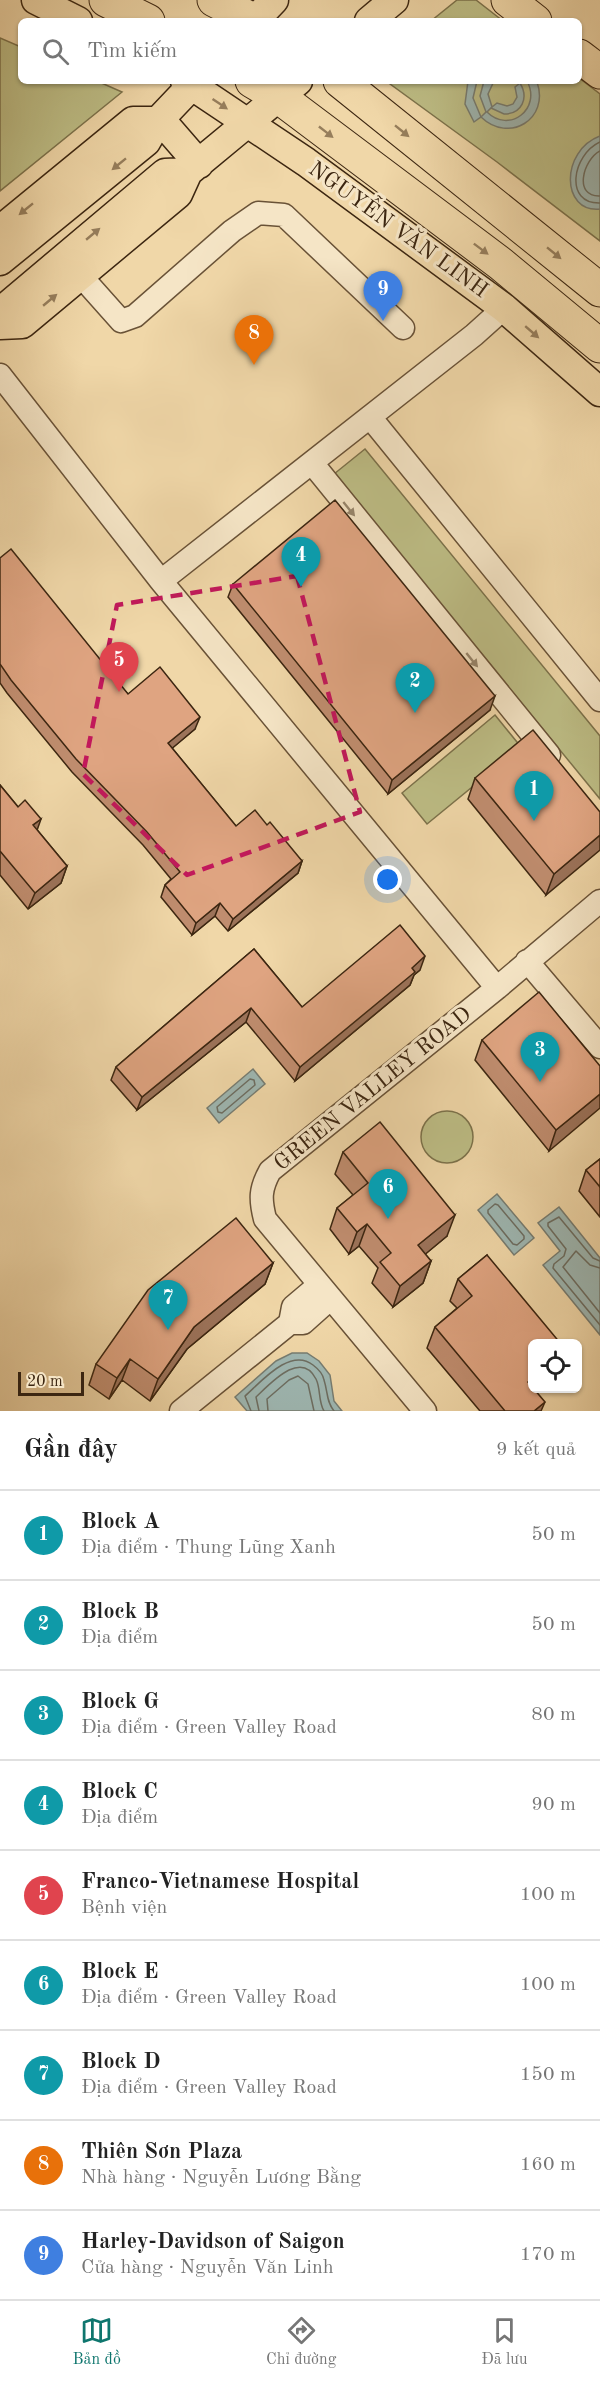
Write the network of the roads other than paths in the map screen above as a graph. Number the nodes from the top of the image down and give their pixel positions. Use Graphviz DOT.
graph roads {
  1 [pos="36,0"];
  2 [pos="106,0"];
  3 [pos="214,0"];
  4 [pos="274,0"];
  5 [pos="394,0"];
  6 [pos="508,0"];
  7 [pos="72,18"];
  8 [pos="142,18"];
  9 [pos="248,18"];
  10 [pos="257,18"];
  11 [pos="373,18"];
  12 [pos="531,18"];
  13 [pos="582,58"];
  14 [pos="600,72"];
  15 [pos="189,84"];
  16 [pos="194,84"];
  17 [pos="344,84"];
  18 [pos="276,86"];
  19 [pos="159,120"];
  20 [pos="248,123"];
  21 [pos="194,168"];
  22 [pos="0,230"];
  23 [pos="0,261"];
  24 [pos="80,275"];
  25 [pos="527,285"];
  26 [pos="600,290"];
  27 [pos="504,308"];
  28 [pos="0,312"];
  29 [pos="0,325"];
  30 [pos="403,328"];
  31 [pos="600,346"];
  32 [pos="0,375"];
  33 [pos="600,392"];
  34 [pos="370,417"];
  35 [pos="312,463"];
  36 [pos="161,581"];
  37 [pos="600,700"];
  38 [pos="563,773"];
  39 [pos="600,901"];
  40 [pos="527,961"];
  41 [pos="497,988"];
  42 [pos="600,1047"];
  43 [pos="325,1292"];
  44 [pos="181,1411"];
  45 [pos="424,1411"];
  1 -- 7 [label="main road"];
  2 -- 8 [label="highway"];
  3 -- 9 [label="highway"];
  4 -- 10 [label="main road"];
  5 -- 11 [label="main road"];
  6 -- 12 [label="highway"];
  13 -- 14 [label="highway"];
  15 -- 19 [label="main road"];
  16 -- 20 [label="main road, NGUYỄN VĂN LINH, one-way"];
  17 -- 26 [label="highway, one-way"];
  18 -- 20 [label="main road"];
  18 -- 25 [label="highway, NGUYỄN VĂN LINH, one-way"];
  19 -- 21 [label="main road"];
  19 -- 22 [label="main road, one-way"];
  19 -- 23 [label="main road, one-way"];
  20 -- 21 [label="main road"];
  20 -- 27 [label="main road, NGUYỄN VĂN LINH"];
  21 -- 24 [label="main road"];
  28 -- 21 [label="main road, one-way"];
  29 -- 24 [label="main road, one-way"];
  24 -- 30 [label="street"];
  25 -- 27 [label="main road"];
  25 -- 31 [label="highway, NGUYỄN VĂN LINH"];
  27 -- 33 [label="main road, NGUYỄN VĂN LINH, one-way"];
  27 -- 34 [label="street"];
  32 -- 36 [label="street"];
  34 -- 35 [label="street"];
  34 -- 37 [label="street"];
  35 -- 36 [label="street"];
  35 -- 38 [label="street, one-way"];
  36 -- 41 [label="street"];
  39 -- 40 [label="street, GREEN VALLEY ROAD"];
  40 -- 41 [label="street, GREEN VALLEY ROAD"];
  40 -- 42 [label="street"];
  41 -- 43 [label="street, GREEN VALLEY ROAD"];
  43 -- 44 [label="street"];
  43 -- 45 [label="street, GREEN VALLEY ROAD"];
}
